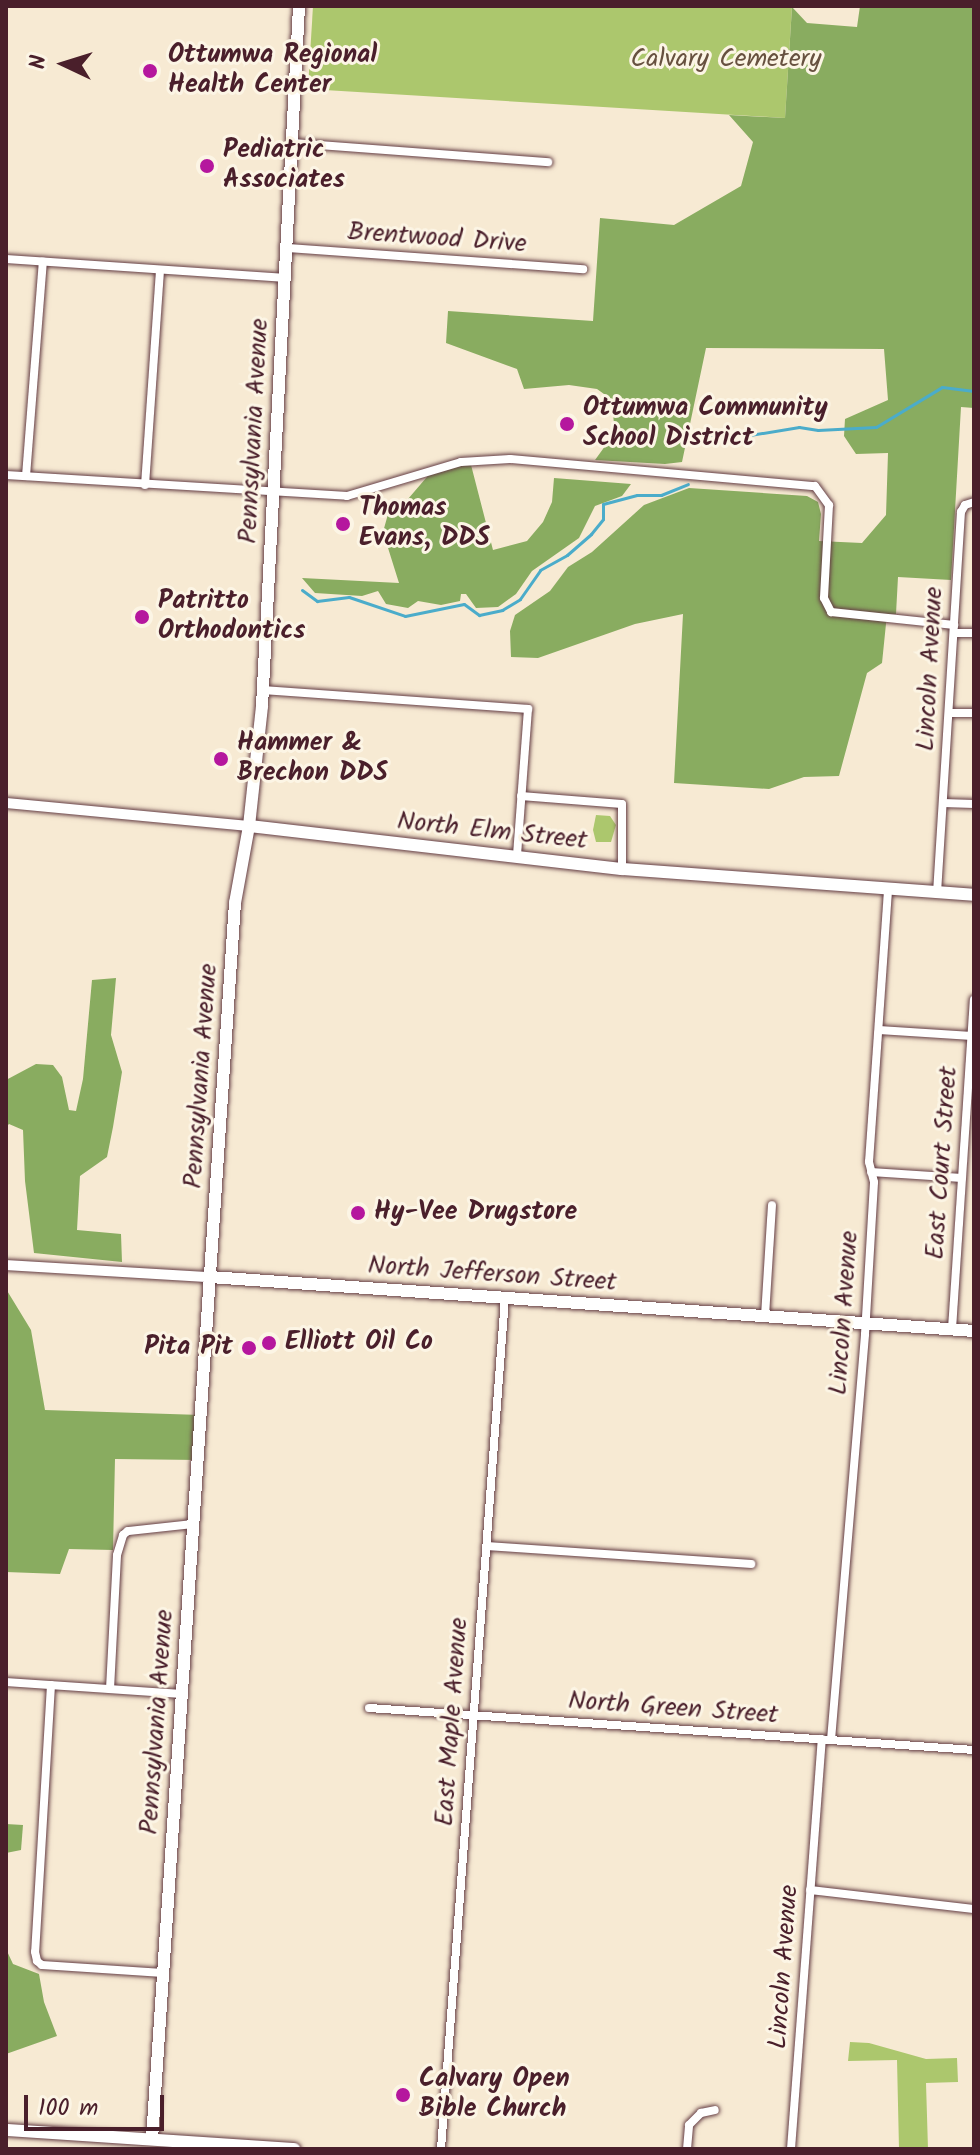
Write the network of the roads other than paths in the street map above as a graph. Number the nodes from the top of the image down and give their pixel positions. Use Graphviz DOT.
graph roads {
  1 [pos="299,6"];
  2 [pos="293,143"];
  3 [pos="548,162"];
  4 [pos="288,248"];
  5 [pos="6,259"];
  6 [pos="43,262"];
  7 [pos="583,269"];
  8 [pos="160,272"];
  9 [pos="286,278"];
  10 [pos="6,475"];
  11 [pos="26,476"];
  12 [pos="145,485"];
  13 [pos="274,492"];
  14 [pos="974,502"];
  15 [pos="954,629"];
  16 [pos="974,633"];
  17 [pos="263,690"];
  18 [pos="949,713"];
  19 [pos="974,713"];
  20 [pos="521,796"];
  21 [pos="6,803"];
  22 [pos="943,803"];
  23 [pos="974,804"];
  24 [pos="249,826"];
  25 [pos="517,857"];
  26 [pos="622,869"];
  27 [pos="888,889"];
  28 [pos="937,893"];
  29 [pos="974,895"];
  30 [pos="974,1000"];
  31 [pos="879,1030"];
  32 [pos="972,1036"];
  33 [pos="871,1172"];
  34 [pos="962,1178"];
  35 [pos="772,1205"];
  36 [pos="6,1265"];
  37 [pos="210,1277"];
  38 [pos="505,1298"];
  39 [pos="765,1316"];
  40 [pos="865,1323"];
  41 [pos="952,1329"];
  42 [pos="974,1331"];
  43 [pos="194,1524"];
  44 [pos="487,1546"];
  45 [pos="751,1564"];
  46 [pos="6,1682"];
  47 [pos="51,1685"];
  48 [pos="110,1689"];
  49 [pos="182,1694"];
  50 [pos="369,1708"];
  51 [pos="474,1715"];
  52 [pos="826,1740"];
  53 [pos="974,1750"];
  54 [pos="810,1890"];
  55 [pos="974,1909"];
  56 [pos="163,1973"];
  57 [pos="715,2110"];
  58 [pos="6,2130"];
  59 [pos="151,2144"];
  60 [pos="293,2149"];
  61 [pos="441,2149"];
  62 [pos="687,2149"];
  63 [pos="791,2149"];
  1 -- 2 [label="main road, Pennsylvania Avenue"];
  2 -- 3 [label="street"];
  2 -- 4 [label="main road, Pennsylvania Avenue"];
  4 -- 7 [label="street, Brentwood Drive"];
  4 -- 9 [label="main road, Pennsylvania Avenue"];
  5 -- 6 [label="street"];
  6 -- 8 [label="street"];
  6 -- 11 [label="street"];
  8 -- 9 [label="street"];
  8 -- 12 [label="street"];
  9 -- 13 [label="main road, Pennsylvania Avenue"];
  10 -- 11 [label="street"];
  11 -- 12 [label="street"];
  12 -- 13 [label="street"];
  13 -- 15 [label="street"];
  13 -- 17 [label="main road, Pennsylvania Avenue"];
  14 -- 15 [label="street, Lincoln Avenue"];
  15 -- 16 [label="street"];
  15 -- 18 [label="street, Lincoln Avenue"];
  17 -- 20 [label="street"];
  17 -- 24 [label="main road, Pennsylvania Avenue"];
  18 -- 19 [label="street"];
  18 -- 22 [label="street, Lincoln Avenue"];
  20 -- 25 [label="street"];
  20 -- 26 [label="street"];
  21 -- 24 [label="street, North Elm Street"];
  22 -- 23 [label="street"];
  22 -- 28 [label="street, Lincoln Avenue"];
  24 -- 25 [label="main road, North Elm Street"];
  24 -- 37 [label="main road, Pennsylvania Avenue"];
  25 -- 26 [label="main road, North Elm Street"];
  26 -- 27 [label="main road, North Elm Street"];
  27 -- 28 [label="main road, North Elm Street"];
  27 -- 31 [label="street, Lincoln Avenue"];
  28 -- 29 [label="main road, North Elm Street"];
  30 -- 32 [label="street, East Court Street"];
  31 -- 32 [label="street"];
  31 -- 33 [label="street, Lincoln Avenue"];
  32 -- 34 [label="street, East Court Street"];
  33 -- 34 [label="street"];
  33 -- 40 [label="street, Lincoln Avenue"];
  34 -- 41 [label="street, East Court Street"];
  35 -- 39 [label="street"];
  36 -- 37 [label="street, North Jefferson Street"];
  37 -- 38 [label="main road, North Jefferson Street"];
  37 -- 43 [label="main road, Pennsylvania Avenue"];
  38 -- 39 [label="main road, North Jefferson Street"];
  38 -- 44 [label="street, East Maple Avenue"];
  39 -- 40 [label="main road, North Jefferson Street"];
  40 -- 41 [label="main road, North Jefferson Street"];
  40 -- 52 [label="street, Lincoln Avenue"];
  41 -- 42 [label="main road, North Jefferson Street"];
  43 -- 48 [label="street"];
  43 -- 49 [label="main road, Pennsylvania Avenue"];
  44 -- 45 [label="street"];
  44 -- 51 [label="street, East Maple Avenue"];
  46 -- 47 [label="street"];
  47 -- 48 [label="street"];
  47 -- 56 [label="street"];
  48 -- 49 [label="street"];
  49 -- 56 [label="main road, Pennsylvania Avenue"];
  50 -- 51 [label="street, North Green Street"];
  51 -- 52 [label="street, North Green Street"];
  51 -- 61 [label="street, East Maple Avenue"];
  52 -- 53 [label="street, North Green Street"];
  52 -- 54 [label="street, Lincoln Avenue"];
  54 -- 55 [label="street"];
  54 -- 63 [label="street, Lincoln Avenue"];
  56 -- 59 [label="main road, Pennsylvania Avenue"];
  57 -- 62 [label="street"];
  58 -- 59 [label="main road"];
  59 -- 60 [label="main road"];
}
